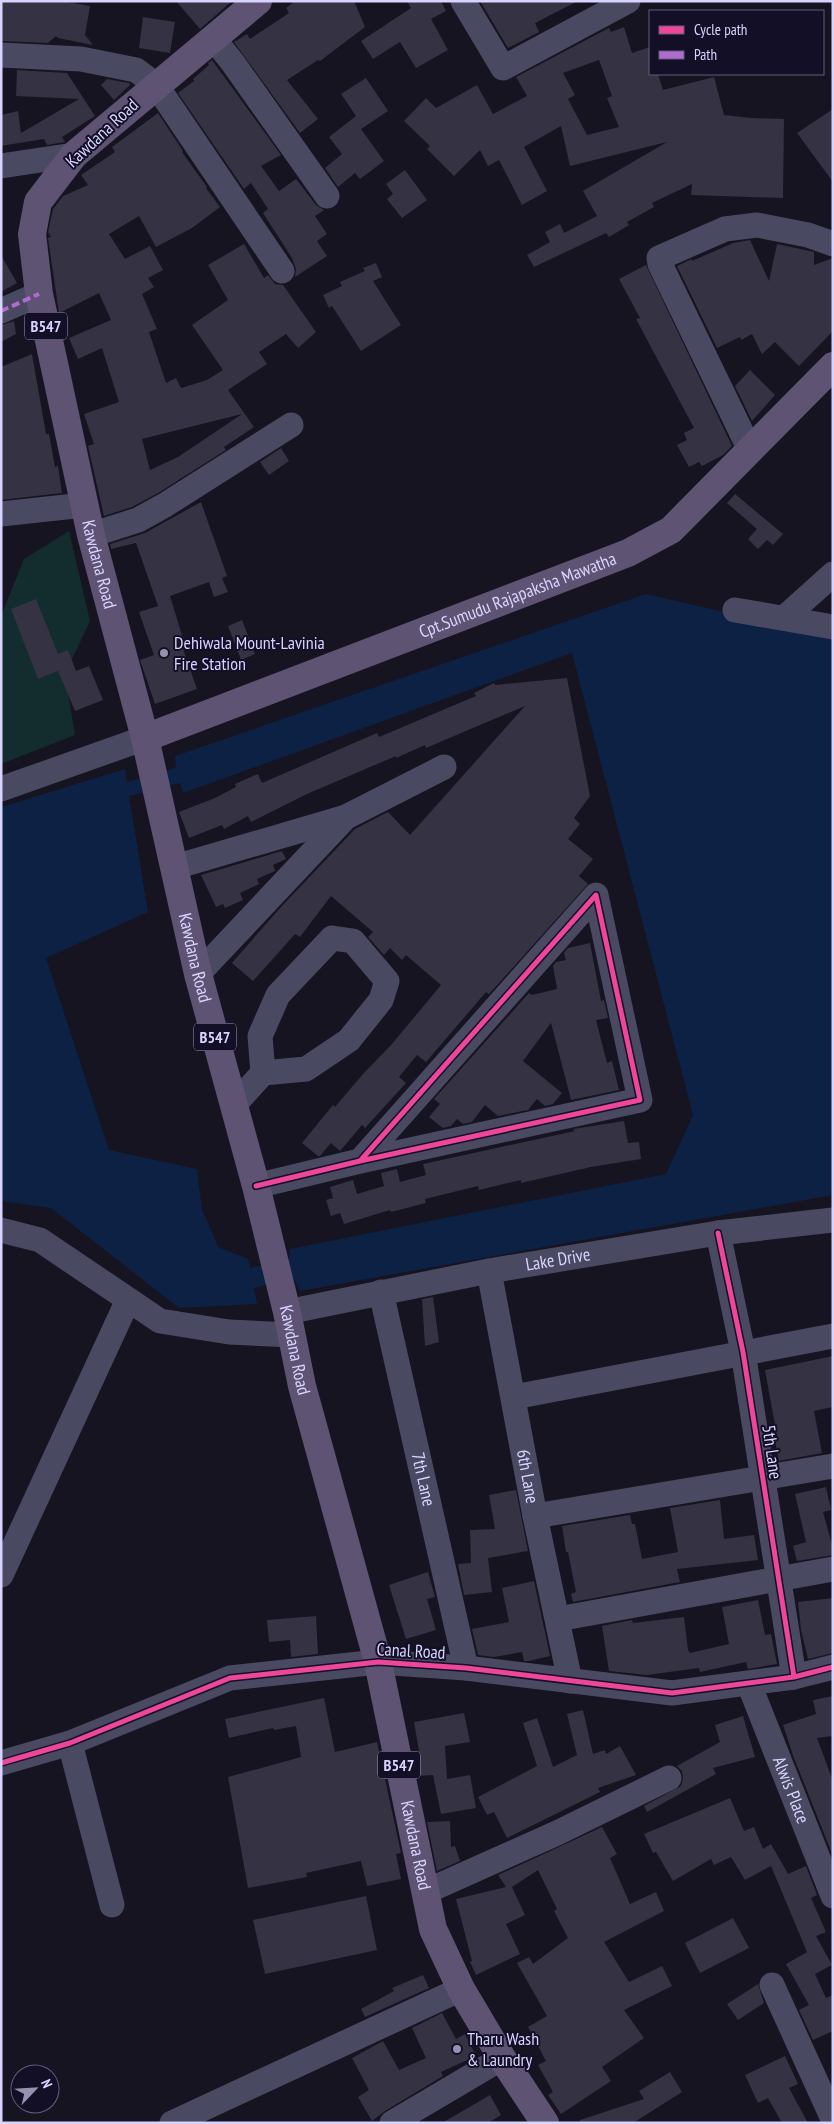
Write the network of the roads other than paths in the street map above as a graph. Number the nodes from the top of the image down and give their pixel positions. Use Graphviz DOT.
graph roads {
  1 [pos="258,1"];
  2 [pos="463,1"];
  3 [pos="628,1"];
  4 [pos="213,38"];
  5 [pos="1,54"];
  6 [pos="156,85"];
  7 [pos="74,155"];
  8 [pos="1,166"];
  9 [pos="327,196"];
  10 [pos="833,244"];
  11 [pos="282,271"];
  12 [pos="39,294"];
  13 [pos="1,311"];
  14 [pos="833,366"];
  15 [pos="291,425"];
  16 [pos="750,450"];
  17 [pos="84,505"];
  18 [pos="1,514"];
  19 [pos="91,535"];
  20 [pos="833,574"];
  21 [pos="735,610"];
  22 [pos="784,618"];
  23 [pos="833,627"];
  24 [pos="147,747"];
  25 [pos="444,767"];
  26 [pos="1,789"];
  27 [pos="346,817"];
  28 [pos="175,867"];
  29 [pos="198,974"];
  30 [pos="262,1073"];
  31 [pos="234,1105"];
  32 [pos="360,1161"];
  33 [pos="256,1186"];
  34 [pos="833,1220"];
  35 [pos="1,1230"];
  36 [pos="718,1233"];
  37 [pos="489,1271"];
  38 [pos="381,1292"];
  39 [pos="128,1300"];
  40 [pos="286,1312"];
  41 [pos="833,1336"];
  42 [pos="743,1352"];
  43 [pos="514,1397"];
  44 [pos="833,1466"];
  45 [pos="761,1478"];
  46 [pos="535,1516"];
  47 [pos="833,1569"];
  48 [pos="1,1575"];
  49 [pos="778,1579"];
  50 [pos="558,1619"];
  51 [pos="378,1662"];
  52 [pos="833,1667"];
  53 [pos="466,1668"];
  54 [pos="794,1677"];
  55 [pos="570,1681"];
  56 [pos="749,1684"];
  57 [pos="70,1743"];
  58 [pos="1,1763"];
  59 [pos="669,1778"];
  60 [pos="425,1892"];
  61 [pos="833,1896"];
  62 [pos="112,1905"];
  63 [pos="772,1985"];
  64 [pos="461,1989"];
  65 [pos="502,2058"];
  66 [pos="833,2119"];
  67 [pos="172,2123"];
  68 [pos="392,2123"];
  69 [pos="545,2123"];
  1 -- 4 [label="main road, Kawdana Road / B547"];
  2 -- 3 [label="street"];
  4 -- 6 [label="main road, Kawdana Road / B547"];
  4 -- 9 [label="street"];
  5 -- 6 [label="street"];
  6 -- 7 [label="main road, Kawdana Road / B547"];
  6 -- 11 [label="street"];
  7 -- 8 [label="street"];
  7 -- 12 [label="main road, Kawdana Road / B547"];
  10 -- 16 [label="street"];
  12 -- 13 [label="street"];
  12 -- 17 [label="main road, Kawdana Road / B547"];
  14 -- 16 [label="main road, Cpt.Sumudu Rajapaksha Mawatha"];
  15 -- 19 [label="street"];
  16 -- 24 [label="main road, Cpt.Sumudu Rajapaksha Mawatha"];
  17 -- 18 [label="street"];
  17 -- 19 [label="main road, Kawdana Road / B547"];
  19 -- 24 [label="main road, Kawdana Road / B547"];
  20 -- 22 [label="street"];
  21 -- 22 [label="street"];
  22 -- 23 [label="street"];
  24 -- 26 [label="street"];
  24 -- 28 [label="main road, Kawdana Road / B547"];
  25 -- 27 [label="street"];
  27 -- 28 [label="street"];
  27 -- 29 [label="street"];
  28 -- 29 [label="main road, Kawdana Road / B547"];
  29 -- 31 [label="main road, Kawdana Road / B547"];
  30 -- 30 [label="street"];
  30 -- 31 [label="street"];
  31 -- 33 [label="main road, Kawdana Road / B547"];
  32 -- 32 [label="street"];
  32 -- 33 [label="street"];
  33 -- 40 [label="main road, Kawdana Road / B547"];
  34 -- 36 [label="street, Lake Drive"];
  35 -- 39 [label="street, Lake Drive"];
  36 -- 37 [label="street, Lake Drive"];
  36 -- 42 [label="street, 5th Lane"];
  37 -- 38 [label="street, Lake Drive"];
  37 -- 43 [label="street, 6th Lane"];
  38 -- 40 [label="street, Lake Drive"];
  38 -- 53 [label="street, 7th Lane"];
  39 -- 40 [label="street, Lake Drive"];
  39 -- 48 [label="street"];
  40 -- 51 [label="main road, Kawdana Road / B547"];
  41 -- 42 [label="street"];
  42 -- 43 [label="street"];
  42 -- 45 [label="street, 5th Lane"];
  43 -- 46 [label="street, 6th Lane"];
  44 -- 45 [label="street"];
  45 -- 46 [label="street"];
  45 -- 49 [label="street, 5th Lane"];
  46 -- 50 [label="street, 6th Lane"];
  47 -- 49 [label="street"];
  49 -- 50 [label="street"];
  49 -- 54 [label="street, 5th Lane"];
  50 -- 55 [label="street, 6th Lane"];
  51 -- 53 [label="street, Canal Road"];
  51 -- 57 [label="street, Canal Road"];
  51 -- 60 [label="main road, Kawdana Road / B547"];
  52 -- 54 [label="street, Canal Road"];
  53 -- 55 [label="street, Canal Road"];
  54 -- 56 [label="street, Canal Road"];
  55 -- 56 [label="street, Canal Road"];
  56 -- 61 [label="street, Alwis Place"];
  57 -- 58 [label="street, Canal Road"];
  57 -- 62 [label="street"];
  59 -- 60 [label="street"];
  60 -- 64 [label="main road, Kawdana Road / B547"];
  63 -- 66 [label="street"];
  64 -- 65 [label="main road, Kawdana Road / B547"];
  64 -- 67 [label="street"];
  65 -- 68 [label="street"];
  65 -- 69 [label="main road, Kawdana Road / B547"];
}
